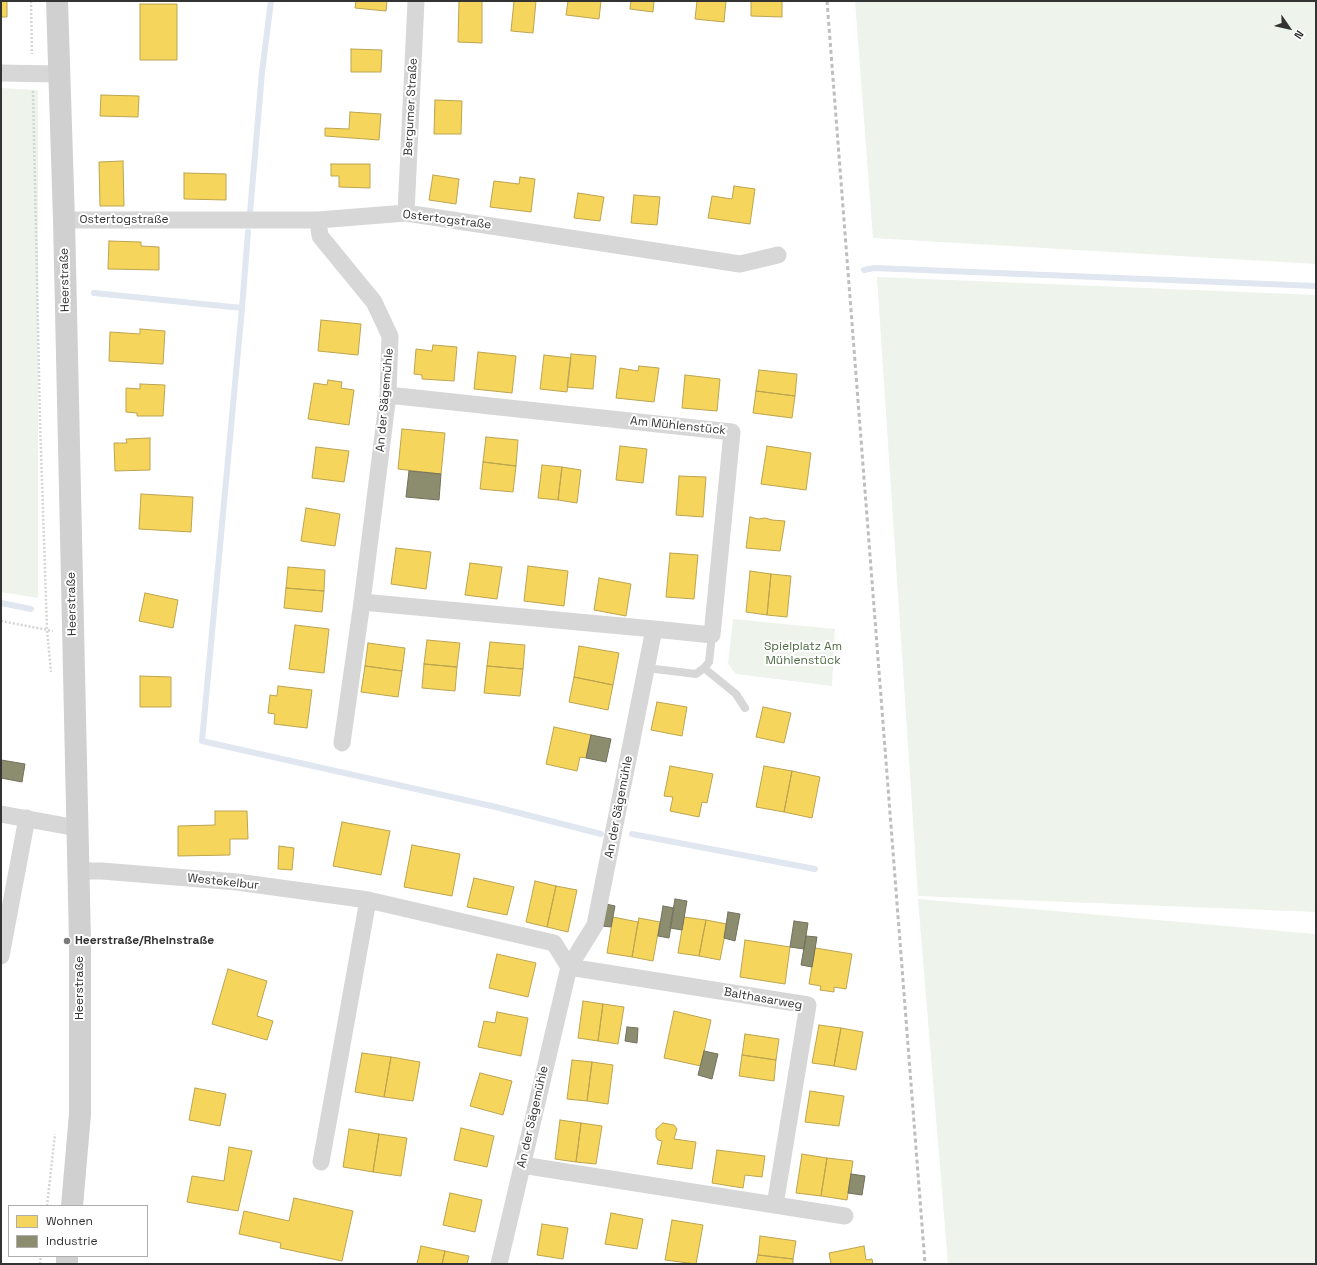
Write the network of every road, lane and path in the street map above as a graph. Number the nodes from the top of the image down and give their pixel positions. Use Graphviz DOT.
graph roads {
  1 [pos="31,1"];
  2 [pos="57,1"];
  3 [pos="416,1"];
  4 [pos="1,73"];
  5 [pos="59,74"];
  6 [pos="32,75"];
  7 [pos="406,213"];
  8 [pos="64,220"];
  9 [pos="318,220"];
  10 [pos="778,255"];
  11 [pos="388,395"];
  12 [pos="362,602"];
  13 [pos="1,621"];
  14 [pos="654,629"];
  15 [pos="47,630"];
  16 [pos="73,634"];
  17 [pos="712,635"];
  18 [pos="647,668"];
  19 [pos="704,668"];
  20 [pos="51,677"];
  21 [pos="745,708"];
  22 [pos="342,744"];
  23 [pos="1,814"];
  24 [pos="27,818"];
  25 [pos="77,828"];
  26 [pos="78,871"];
  27 [pos="368,900"];
  28 [pos="1,956"];
  29 [pos="568,967"];
  30 [pos="321,1162"];
  31 [pos="522,1164"];
  32 [pos="72,1205"];
  33 [pos="775,1205"];
  34 [pos="845,1216"];
  35 [pos="499,1264"];
  1 -- 6 [label="path"];
  2 -- 5 [label="street, Heerstraße"];
  3 -- 7 [label="street, Bergumer Straße"];
  4 -- 6 [label="street"];
  5 -- 6 [label="street"];
  5 -- 8 [label="street, Heerstraße"];
  6 -- 15 [label="path"];
  7 -- 9 [label="street, Ostertogstraße"];
  7 -- 10 [label="street, Ostertogstraße"];
  8 -- 9 [label="street, Ostertogstraße"];
  8 -- 16 [label="street, Heerstraße"];
  9 -- 11 [label="street, An der Sägemühle"];
  11 -- 12 [label="street, An der Sägemühle"];
  11 -- 17 [label="street, Am Mühlenstück"];
  12 -- 14 [label="street"];
  12 -- 22 [label="street, An der Sägemühle"];
  13 -- 15 [label="path"];
  14 -- 17 [label="street"];
  14 -- 18 [label="street, An der Sägemühle"];
  15 -- 16 [label="path"];
  15 -- 20 [label="path"];
  16 -- 25 [label="street, Heerstraße"];
  17 -- 19 [label="lane"];
  18 -- 19 [label="lane"];
  18 -- 29 [label="street, An der Sägemühle"];
  19 -- 21 [label="lane"];
  23 -- 24 [label="street"];
  24 -- 25 [label="street"];
  24 -- 28 [label="street"];
  25 -- 26 [label="street, Heerstraße"];
  26 -- 27 [label="street, Westekelbur"];
  26 -- 32 [label="street, Heerstraße"];
  27 -- 29 [label="street, Westekelbur"];
  27 -- 30 [label="street"];
  29 -- 31 [label="street, An der Sägemühle"];
  29 -- 33 [label="street, Balthasarweg"];
  31 -- 33 [label="street"];
  31 -- 35 [label="street, An der Sägemühle"];
  33 -- 34 [label="street"];
}
